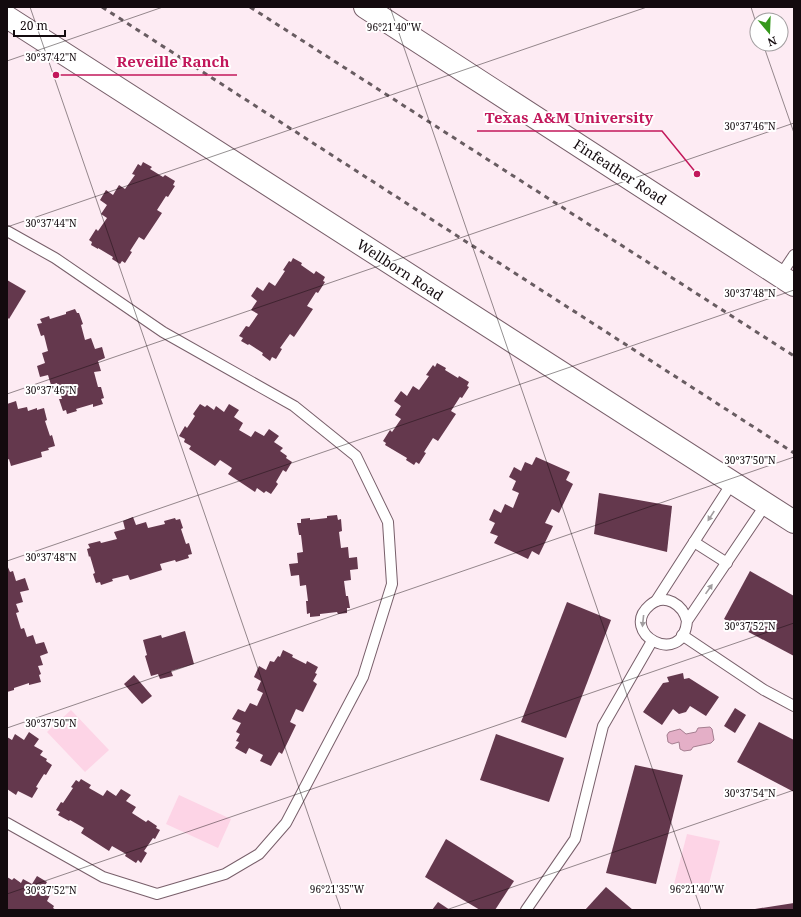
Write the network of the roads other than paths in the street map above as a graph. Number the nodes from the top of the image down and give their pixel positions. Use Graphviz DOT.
graph roads {
  1 [pos="365,7"];
  2 [pos="7,17"];
  3 [pos="7,231"];
  4 [pos="794,255"];
  5 [pos="787,281"];
  6 [pos="732,483"];
  7 [pos="766,504"];
  8 [pos="794,522"];
  9 [pos="694,542"];
  10 [pos="727,563"];
  11 [pos="656,601"];
  12 [pos="687,621"];
  13 [pos="682,635"];
  14 [pos="652,641"];
  15 [pos="794,706"];
  16 [pos="7,822"];
  17 [pos="526,910"];
  1 -- 5 [label="main road, Finfeather Road"];
  2 -- 6 [label="main road, Wellborn Road"];
  3 -- 16 [label="lane"];
  4 -- 5 [label="lane"];
  6 -- 7 [label="main road, Wellborn Road"];
  6 -- 9 [label="lane, one-way"];
  7 -- 8 [label="main road, Wellborn Road"];
  7 -- 10 [label="lane"];
  9 -- 10 [label="lane"];
  9 -- 11 [label="lane"];
  12 -- 10 [label="lane, one-way"];
  11 -- 12 [label="lane"];
  11 -- 14 [label="lane, one-way"];
  12 -- 13 [label="lane"];
  13 -- 14 [label="lane"];
  13 -- 15 [label="lane"];
  14 -- 17 [label="lane"];
}
